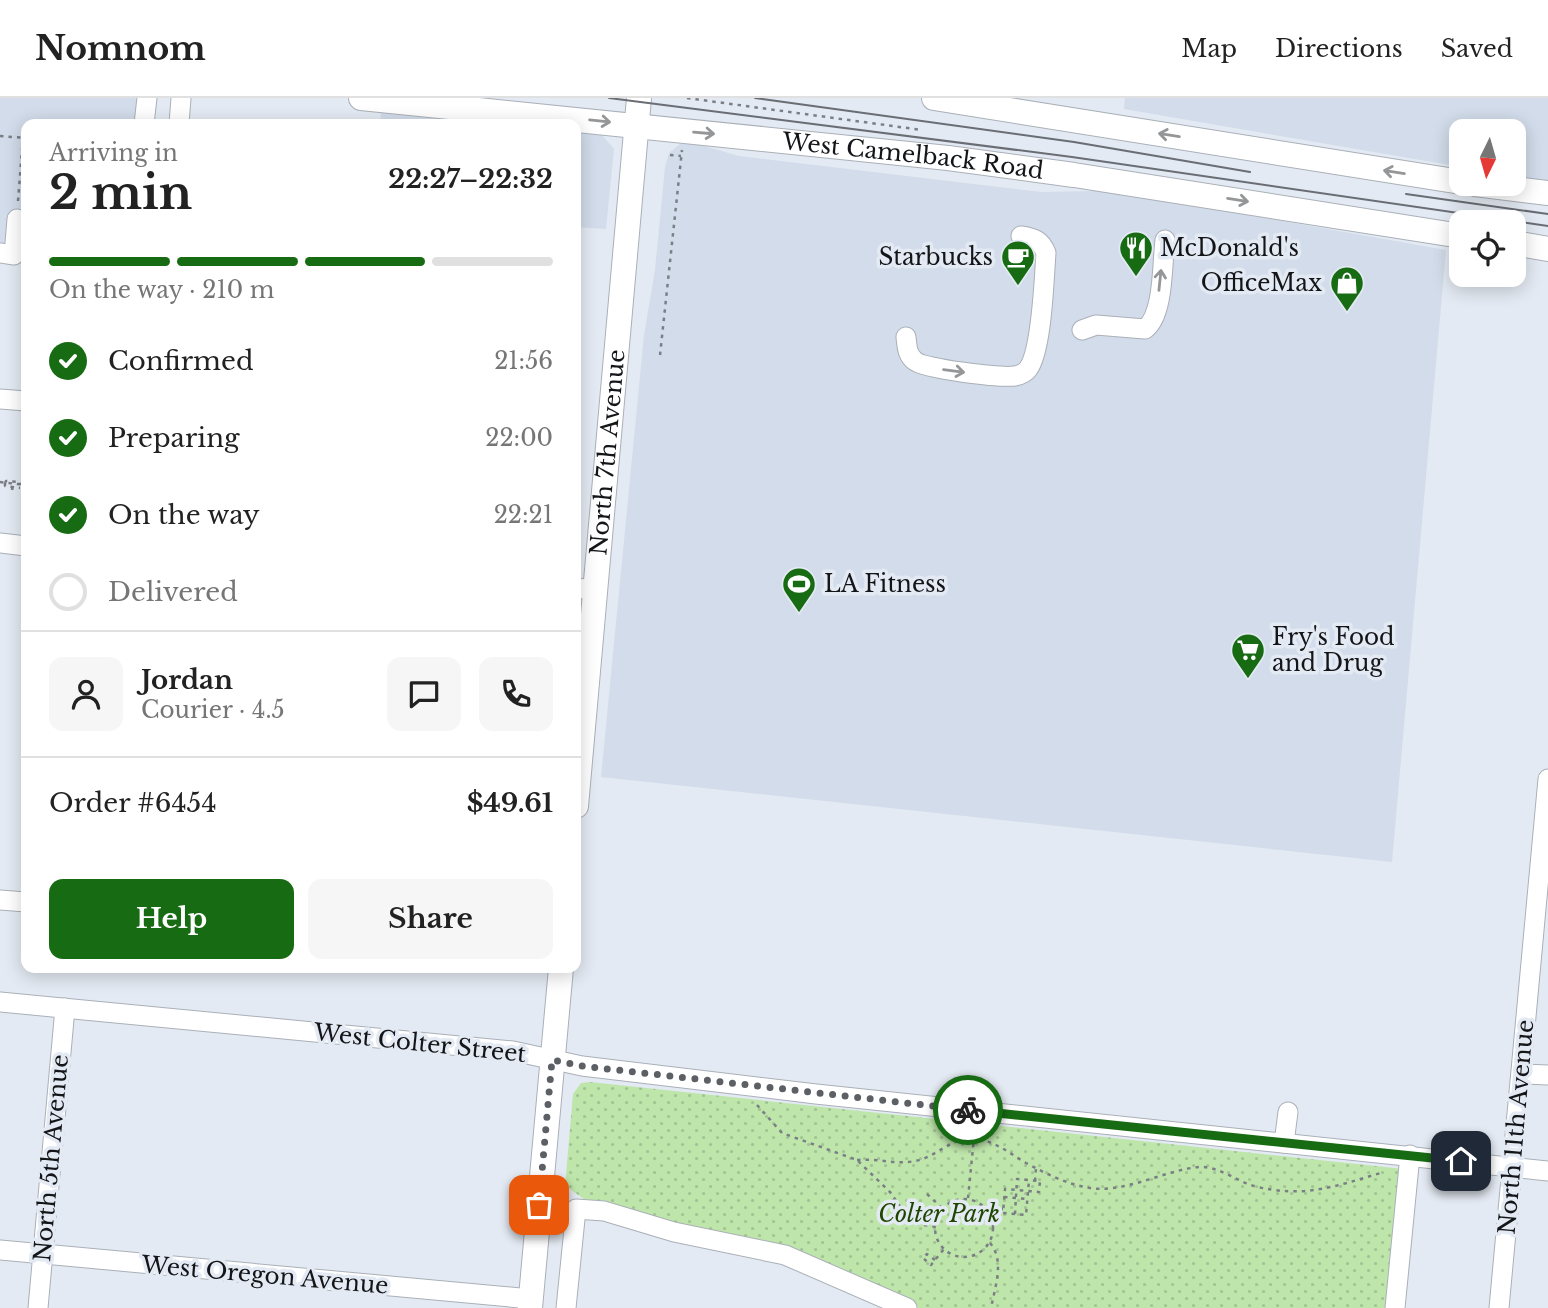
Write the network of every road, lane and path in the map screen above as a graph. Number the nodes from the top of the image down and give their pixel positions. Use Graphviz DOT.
graph roads {
  1 [pos="147,98"];
  2 [pos="181,98"];
  3 [pos="361,98"];
  4 [pos="639,98"];
  5 [pos="687,98"];
  6 [pos="934,98"];
  7 [pos="686,104"];
  8 [pos="491,118"];
  9 [pos="145,119"];
  10 [pos="179,119"];
  11 [pos="512,119"];
  12 [pos="581,122"];
  13 [pos="636,125"];
  14 [pos="922,130"];
  15 [pos="0,136"];
  16 [pos="21,138"];
  17 [pos="682,145"];
  18 [pos="670,155"];
  19 [pos="681,156"];
  20 [pos="21,173"];
  21 [pos="1449,180"];
  22 [pos="1526,191"];
  23 [pos="1548,194"];
  24 [pos="17,219"];
  25 [pos="1449,234"];
  26 [pos="1021,236"];
  27 [pos="1165,240"];
  28 [pos="1526,245"];
  29 [pos="1548,248"];
  30 [pos="14,255"];
  31 [pos="1083,322"];
  32 [pos="906,337"];
  33 [pos="660,355"];
  34 [pos="0,399"];
  35 [pos="21,401"];
  36 [pos="0,482"];
  37 [pos="5,483"];
  38 [pos="13,484"];
  39 [pos="20,488"];
  40 [pos="12,490"];
  41 [pos="0,543"];
  42 [pos="21,545"];
  43 [pos="585,589"];
  44 [pos="581,685"];
  45 [pos="1548,779"];
  46 [pos="1546,820"];
  47 [pos="0,900"];
  48 [pos="21,902"];
  49 [pos="561,973"];
  50 [pos="0,1002"];
  51 [pos="65,1008"];
  52 [pos="552,1060"];
  53 [pos="1522,1074"];
  54 [pos="1548,1075"];
  55 [pos="754,1101"];
  56 [pos="976,1111"];
  57 [pos="1288,1112"];
  58 [pos="973,1139"];
  59 [pos="1284,1143"];
  60 [pos="857,1160"];
  61 [pos="1409,1163"];
  62 [pos="1512,1167"];
  63 [pos="1036,1168"];
  64 [pos="1548,1171"];
  65 [pos="1029,1180"];
  66 [pos="1035,1181"];
  67 [pos="1017,1191"];
  68 [pos="1028,1191"];
  69 [pos="927,1194"];
  70 [pos="1004,1197"];
  71 [pos="1016,1198"];
  72 [pos="1027,1199"];
  73 [pos="968,1200"];
  74 [pos="985,1208"];
  75 [pos="943,1209"];
  76 [pos="1003,1209"];
  77 [pos="1015,1214"];
  78 [pos="936,1227"];
  79 [pos="989,1243"];
  80 [pos="944,1249"];
  81 [pos="0,1250"];
  82 [pos="43,1254"];
  83 [pos="935,1261"];
  84 [pos="530,1304"];
  85 [pos="38,1308"];
  86 [pos="566,1308"];
  87 [pos="907,1308"];
  88 [pos="991,1308"];
  89 [pos="1395,1308"];
  90 [pos="1499,1308"];
  1 -- 9 [label="street"];
  2 -- 10 [label="street"];
  3 -- 8 [label="main road, West Camelback Road"];
  4 -- 13 [label="main road, North 7th Avenue"];
  5 -- 7 [label="path"];
  5 -- 14 [label="path"];
  21 -- 6 [label="main road, one-way"];
  8 -- 11 [label="main road, West Camelback Road, one-way"];
  12 -- 13 [label="main road, West Camelback Road, one-way"];
  13 -- 25 [label="main road, West Camelback Road, one-way"];
  13 -- 43 [label="main road, North 7th Avenue"];
  15 -- 16 [label="path"];
  17 -- 19 [label="path"];
  18 -- 19 [label="path"];
  19 -- 33 [label="path"];
  20 -- 24 [label="path"];
  22 -- 23 [label="main road"];
  24 -- 30 [label="street"];
  32 -- 26 [label="street, one-way"];
  31 -- 27 [label="street, one-way"];
  28 -- 29 [label="main road"];
  34 -- 35 [label="street"];
  36 -- 37 [label="path"];
  37 -- 38 [label="path"];
  37 -- 39 [label="path"];
  38 -- 39 [label="path"];
  38 -- 40 [label="path, bridge"];
  41 -- 42 [label="street"];
  43 -- 44 [label="main road, North 7th Avenue"];
  45 -- 46 [label="street, North 11th Avenue"];
  46 -- 53 [label="street, North 11th Avenue"];
  47 -- 48 [label="street"];
  49 -- 52 [label="main road"];
  50 -- 51 [label="street, West Colter Street"];
  51 -- 52 [label="street, West Colter Street"];
  51 -- 82 [label="street, North 5th Avenue"];
  52 -- 56 [label="street, West Colter Street"];
  52 -- 84 [label="main road"];
  53 -- 54 [label="street"];
  53 -- 62 [label="street, North 11th Avenue"];
  55 -- 60 [label="path"];
  56 -- 58 [label="path"];
  56 -- 59 [label="street, West Colter Street"];
  57 -- 59 [label="street"];
  58 -- 60 [label="path"];
  58 -- 63 [label="path"];
  58 -- 73 [label="path"];
  59 -- 61 [label="street, West Colter Street"];
  60 -- 78 [label="path"];
  61 -- 62 [label="street, West Colter Street"];
  61 -- 63 [label="path"];
  61 -- 89 [label="street"];
  62 -- 64 [label="street, West Colter Street"];
  62 -- 90 [label="street, North 11th Avenue"];
  63 -- 66 [label="path"];
  65 -- 66 [label="path"];
  65 -- 67 [label="path"];
  65 -- 68 [label="path"];
  66 -- 68 [label="path"];
  67 -- 68 [label="path"];
  67 -- 70 [label="path"];
  67 -- 71 [label="path"];
  68 -- 72 [label="path"];
  69 -- 75 [label="path"];
  70 -- 71 [label="path"];
  70 -- 76 [label="path"];
  71 -- 72 [label="path"];
  71 -- 77 [label="path"];
  72 -- 77 [label="path"];
  73 -- 74 [label="path"];
  73 -- 75 [label="path"];
  74 -- 76 [label="path"];
  74 -- 79 [label="path"];
  75 -- 78 [label="path"];
  76 -- 77 [label="path"];
  78 -- 80 [label="path"];
  79 -- 80 [label="path"];
  79 -- 88 [label="path"];
  80 -- 83 [label="path"];
  81 -- 82 [label="street, West Oregon Avenue"];
  82 -- 84 [label="street, West Oregon Avenue"];
  82 -- 85 [label="street, North 5th Avenue"];
  86 -- 87 [label="street"];
}
